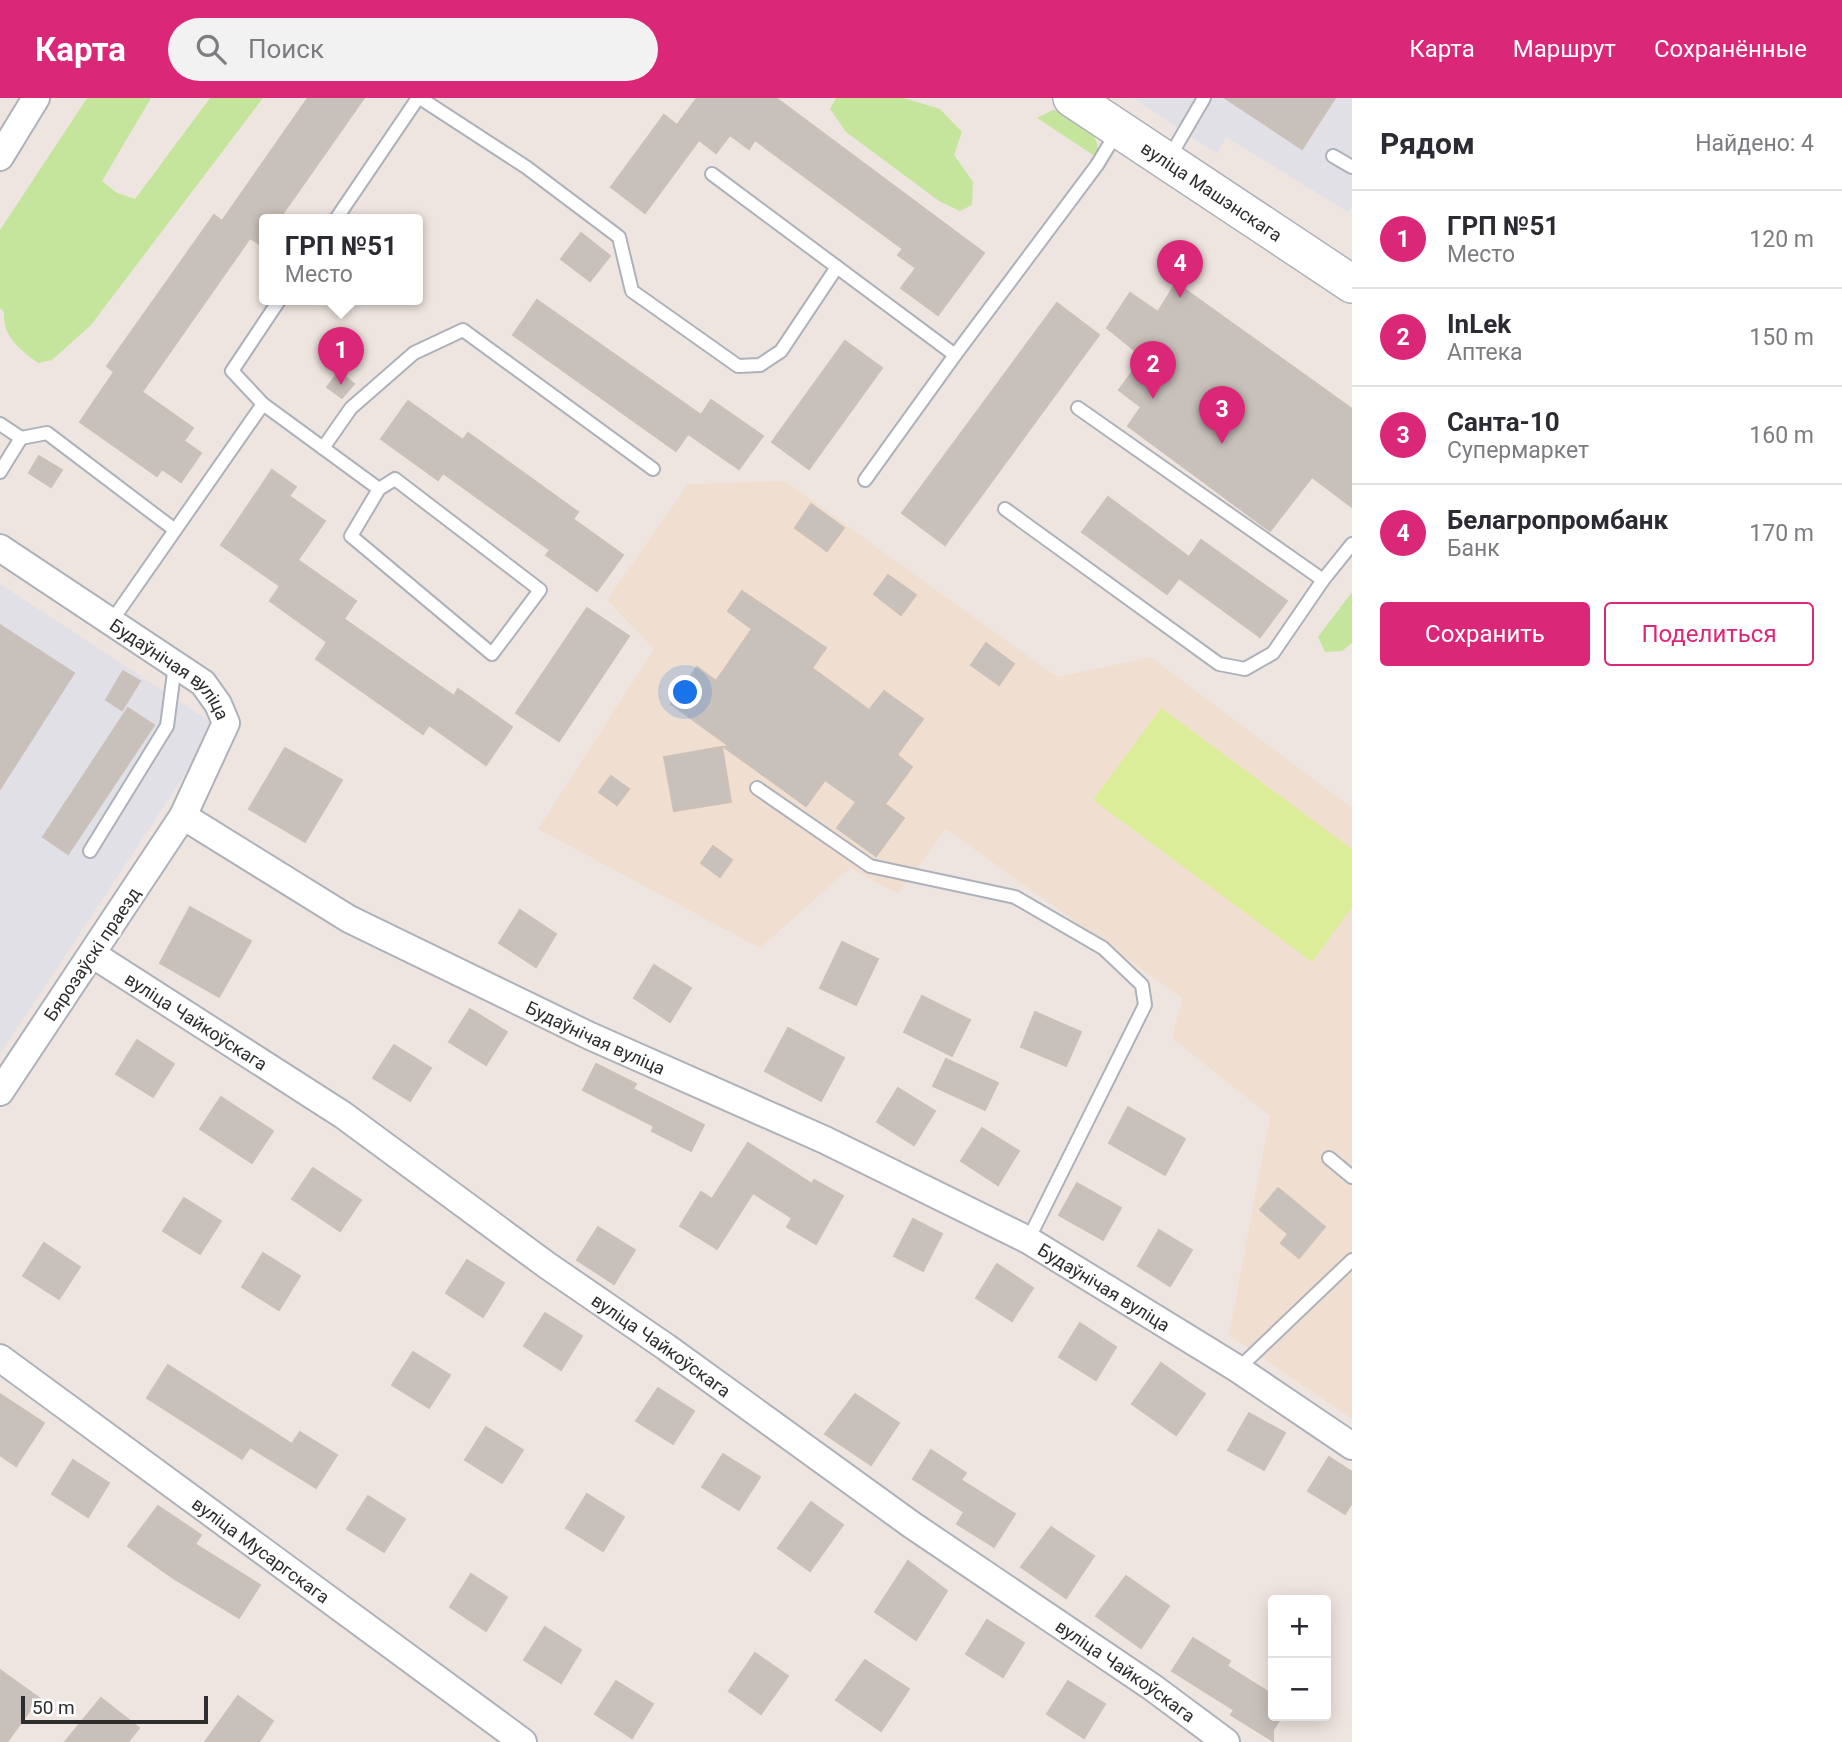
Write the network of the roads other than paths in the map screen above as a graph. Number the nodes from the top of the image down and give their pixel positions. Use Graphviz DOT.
graph roads {
  1 [pos="36,98"];
  2 [pos="419,98"];
  3 [pos="1073,98"];
  4 [pos="1204,98"];
  5 [pos="1119,129"];
  6 [pos="1333,156"];
  7 [pos="0,157"];
  8 [pos="1167,161"];
  9 [pos="1352,167"];
  10 [pos="712,174"];
  11 [pos="338,214"];
  12 [pos="837,267"];
  13 [pos="1352,284"];
  14 [pos="277,305"];
  15 [pos="955,355"];
  16 [pos="263,404"];
  17 [pos="1078,408"];
  18 [pos="0,424"];
  19 [pos="21,438"];
  20 [pos="323,448"];
  21 [pos="653,468"];
  22 [pos="0,472"];
  23 [pos="865,480"];
  24 [pos="379,489"];
  25 [pos="1005,509"];
  26 [pos="175,530"];
  27 [pos="1352,544"];
  28 [pos="0,548"];
  29 [pos="1323,580"];
  30 [pos="111,622"];
  31 [pos="175,665"];
  32 [pos="757,788"];
  33 [pos="183,816"];
  34 [pos="89,851"];
  35 [pos="92,954"];
  36 [pos="0,1092"];
  37 [pos="1329,1158"];
  38 [pos="1352,1177"];
  39 [pos="1028,1240"];
  40 [pos="1352,1260"];
  41 [pos="0,1358"];
  42 [pos="1238,1369"];
  43 [pos="1352,1446"];
  44 [pos="523,1742"];
  45 [pos="1226,1742"];
  1 -- 7 [label="street"];
  2 -- 11 [label="lane"];
  2 -- 12 [label="lane"];
  3 -- 5 [label="main road, вуліца Машэнскага"];
  4 -- 8 [label="lane"];
  5 -- 8 [label="main road, вуліца Машэнскага"];
  5 -- 15 [label="lane"];
  6 -- 9 [label="lane"];
  8 -- 13 [label="main road, вуліца Машэнскага"];
  10 -- 12 [label="lane"];
  12 -- 15 [label="lane"];
  14 -- 16 [label="lane"];
  15 -- 23 [label="lane"];
  16 -- 20 [label="lane"];
  16 -- 26 [label="lane"];
  17 -- 29 [label="lane"];
  18 -- 19 [label="lane"];
  19 -- 22 [label="lane"];
  19 -- 26 [label="lane"];
  20 -- 21 [label="lane"];
  20 -- 24 [label="lane"];
  24 -- 24 [label="lane"];
  25 -- 29 [label="lane"];
  26 -- 30 [label="lane"];
  27 -- 29 [label="lane"];
  28 -- 30 [label="street, Будаўнічая вуліца"];
  30 -- 31 [label="street, Будаўнічая вуліца"];
  31 -- 33 [label="street, Будаўнічая вуліца"];
  31 -- 34 [label="lane"];
  32 -- 39 [label="lane"];
  33 -- 35 [label="street, Бярозаўскі праезд"];
  33 -- 39 [label="street, Будаўнічая вуліца"];
  35 -- 36 [label="street, Бярозаўскі праезд"];
  35 -- 45 [label="street, вуліца Чайкоўскага"];
  37 -- 38 [label="lane"];
  39 -- 42 [label="street, Будаўнічая вуліца"];
  40 -- 42 [label="lane"];
  41 -- 44 [label="street, вуліца Мусаргскага"];
  42 -- 43 [label="street, Будаўнічая вуліца"];
}
